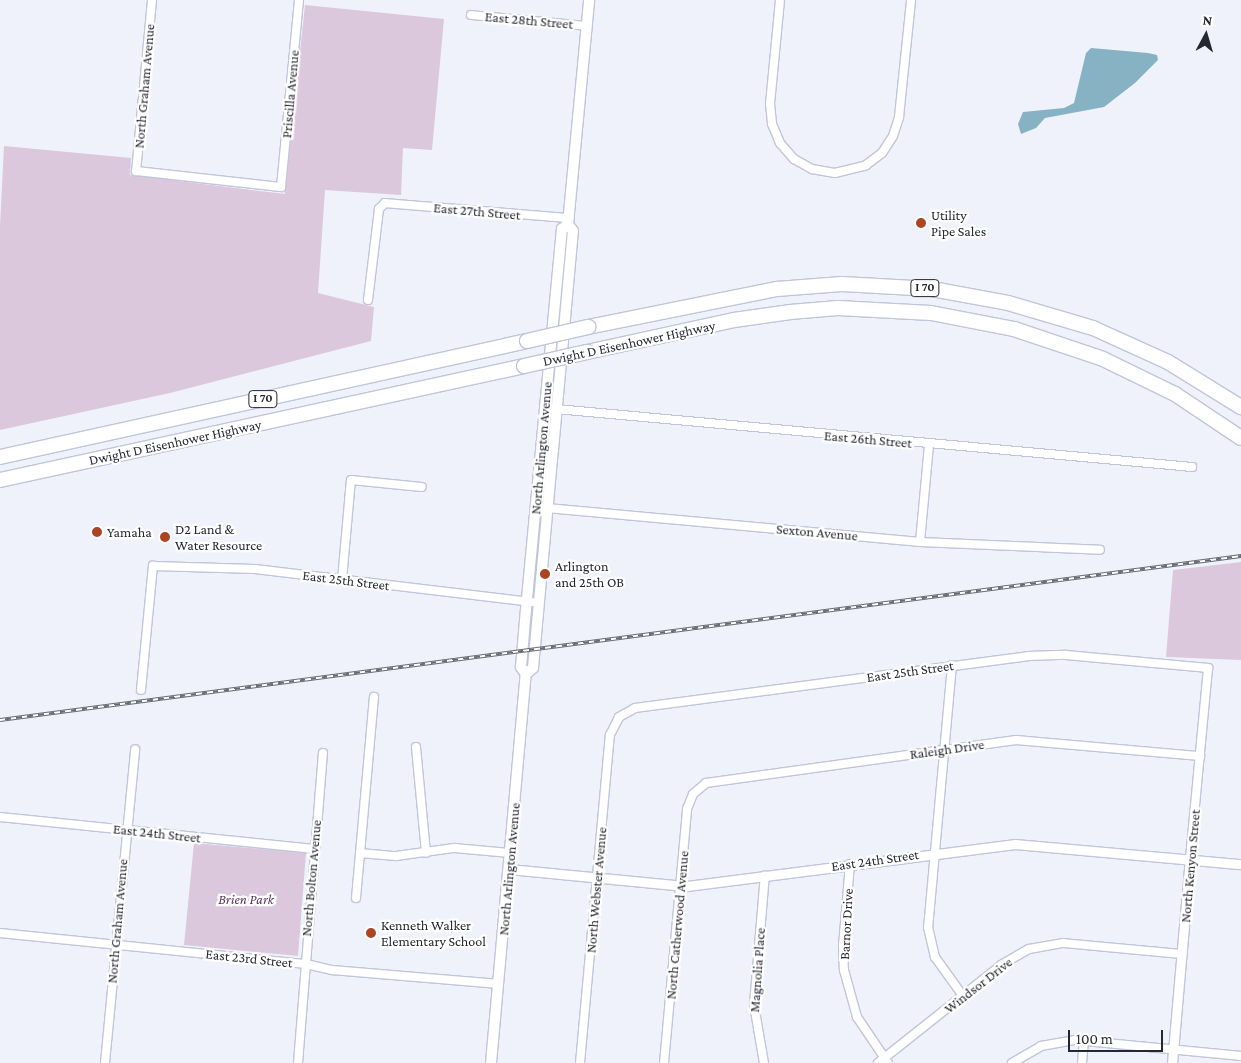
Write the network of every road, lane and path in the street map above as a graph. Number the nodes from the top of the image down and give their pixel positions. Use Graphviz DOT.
graph roads {
  1 [pos="152,0"];
  2 [pos="299,0"];
  3 [pos="589,0"];
  4 [pos="780,0"];
  5 [pos="911,0"];
  6 [pos="471,15"];
  7 [pos="587,26"];
  8 [pos="281,187"];
  9 [pos="568,221"];
  10 [pos="368,300"];
  11 [pos="1241,407"];
  12 [pos="545,408"];
  13 [pos="557,409"];
  14 [pos="1241,438"];
  15 [pos="929,445"];
  16 [pos="0,457"];
  17 [pos="1192,468"];
  18 [pos="0,480"];
  19 [pos="422,487"];
  20 [pos="536,506"];
  21 [pos="548,508"];
  22 [pos="920,542"];
  23 [pos="1100,550"];
  24 [pos="342,580"];
  25 [pos="527,602"];
  26 [pos="538,603"];
  27 [pos="952,665"];
  28 [pos="1208,668"];
  29 [pos="526,674"];
  30 [pos="141,690"];
  31 [pos="374,697"];
  32 [pos="618,719"];
  33 [pos="416,747"];
  34 [pos="135,749"];
  35 [pos="944,750"];
  36 [pos="323,753"];
  37 [pos="1200,756"];
  38 [pos="697,789"];
  39 [pos="0,817"];
  40 [pos="125,830"];
  41 [pos="314,849"];
  42 [pos="935,852"];
  43 [pos="360,853"];
  44 [pos="426,853"];
  45 [pos="510,853"];
  46 [pos="1190,859"];
  47 [pos="850,864"];
  48 [pos="1241,864"];
  49 [pos="509,869"];
  50 [pos="765,875"];
  51 [pos="597,877"];
  52 [pos="680,885"];
  53 [pos="356,898"];
  54 [pos="0,933"];
  55 [pos="115,945"];
  56 [pos="1182,954"];
  57 [pos="306,964"];
  58 [pos="498,984"];
  59 [pos="963,996"];
  60 [pos="1084,1041"];
  61 [pos="1173,1050"];
  62 [pos="1241,1056"];
  63 [pos="883,1062"];
  64 [pos="105,1063"];
  65 [pos="298,1063"];
  66 [pos="491,1063"];
  67 [pos="580,1063"];
  68 [pos="664,1063"];
  69 [pos="764,1063"];
  70 [pos="1012,1063"];
  71 [pos="1082,1063"];
  72 [pos="1172,1063"];
  1 -- 8 [label="street, North Graham Avenue"];
  2 -- 8 [label="street, Priscilla Avenue"];
  3 -- 7 [label="main road, North Arlington Avenue"];
  4 -- 5 [label="street"];
  6 -- 7 [label="street, East 28th Street"];
  7 -- 9 [label="main road, North Arlington Avenue"];
  9 -- 10 [label="street, East 27th Street"];
  9 -- 12 [label="main road, North Arlington Avenue"];
  9 -- 13 [label="main road, North Arlington Avenue"];
  11 -- 16 [label="highway, Dwight D Eisenhower Highway / I 70, bridge"];
  12 -- 13 [label="street, East 26th Street"];
  12 -- 20 [label="main road, North Arlington Avenue"];
  13 -- 15 [label="street, East 26th Street"];
  13 -- 21 [label="main road, North Arlington Avenue"];
  14 -- 18 [label="highway, Dwight D Eisenhower Highway / I 70, bridge"];
  15 -- 17 [label="street, East 26th Street"];
  15 -- 22 [label="street"];
  19 -- 24 [label="street"];
  20 -- 21 [label="street, Sexton Avenue"];
  20 -- 25 [label="main road, North Arlington Avenue"];
  21 -- 22 [label="street, Sexton Avenue"];
  21 -- 26 [label="main road, North Arlington Avenue"];
  22 -- 23 [label="street, Sexton Avenue"];
  24 -- 25 [label="street, East 25th Street"];
  24 -- 30 [label="street, East 25th Street"];
  25 -- 26 [label="street, East 25th Street"];
  25 -- 29 [label="main road, North Arlington Avenue"];
  26 -- 29 [label="main road, North Arlington Avenue"];
  27 -- 28 [label="street, East 25th Street"];
  27 -- 32 [label="street, East 25th Street"];
  27 -- 35 [label="street"];
  28 -- 37 [label="street, North Kenyon Street"];
  29 -- 45 [label="main road, North Arlington Avenue"];
  31 -- 43 [label="street"];
  32 -- 51 [label="street, North Webster Avenue"];
  33 -- 44 [label="street"];
  34 -- 40 [label="street, North Graham Avenue"];
  35 -- 37 [label="street, Raleigh Drive"];
  35 -- 38 [label="street, Raleigh Drive"];
  35 -- 42 [label="street"];
  36 -- 41 [label="street, North Bolton Avenue"];
  37 -- 46 [label="street, North Kenyon Street"];
  38 -- 52 [label="street, North Catherwood Avenue"];
  39 -- 40 [label="street, East 24th Street"];
  40 -- 41 [label="street, East 24th Street"];
  40 -- 55 [label="street, North Graham Avenue"];
  41 -- 57 [label="street, North Bolton Avenue"];
  42 -- 46 [label="street, East 24th Street"];
  42 -- 47 [label="street, East 24th Street"];
  42 -- 59 [label="street"];
  43 -- 44 [label="street"];
  43 -- 53 [label="street"];
  44 -- 45 [label="street"];
  45 -- 49 [label="main road, North Arlington Avenue"];
  46 -- 48 [label="street, East 24th Street"];
  46 -- 56 [label="street, North Kenyon Street"];
  47 -- 50 [label="street, East 24th Street"];
  47 -- 63 [label="street, Barnor Drive"];
  49 -- 51 [label="street, East 24th Street"];
  49 -- 58 [label="main road, North Arlington Avenue"];
  50 -- 52 [label="street, East 24th Street"];
  50 -- 69 [label="street, Magnolia Place"];
  51 -- 52 [label="street, East 24th Street"];
  51 -- 67 [label="street, North Webster Avenue"];
  52 -- 68 [label="street, North Catherwood Avenue"];
  54 -- 55 [label="street, East 23rd Street"];
  55 -- 57 [label="street, East 23rd Street"];
  55 -- 64 [label="street, North Graham Avenue"];
  56 -- 59 [label="street, Windsor Drive"];
  56 -- 61 [label="street, North Kenyon Street"];
  57 -- 58 [label="street, East 23rd Street"];
  57 -- 65 [label="street, North Bolton Avenue"];
  58 -- 66 [label="main road, North Arlington Avenue"];
  59 -- 63 [label="street, Windsor Drive"];
  60 -- 61 [label="street"];
  60 -- 70 [label="street"];
  60 -- 71 [label="street"];
  61 -- 62 [label="street"];
  61 -- 72 [label="street, North Kenyon Street"];
}
